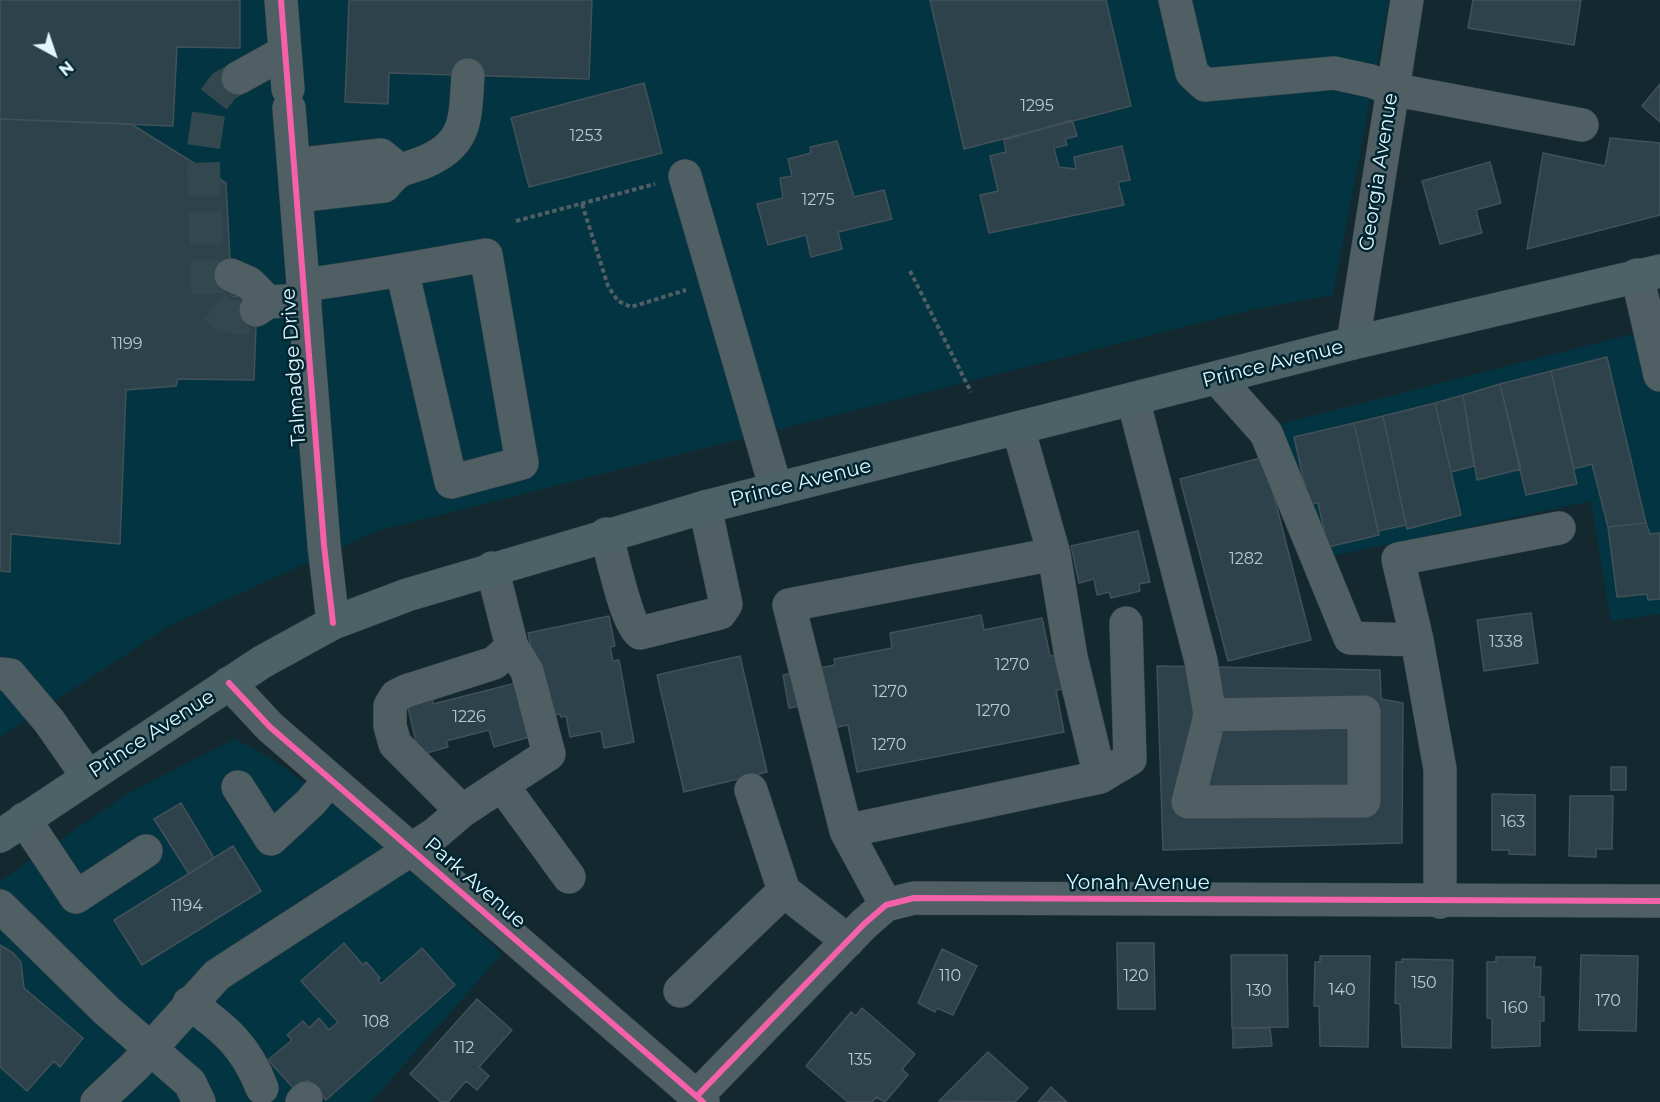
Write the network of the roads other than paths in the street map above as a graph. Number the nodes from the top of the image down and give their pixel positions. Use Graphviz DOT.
graph roads {
  1 [pos="281,0"];
  2 [pos="1175,0"];
  3 [pos="1407,0"];
  4 [pos="285,52"];
  5 [pos="468,75"];
  6 [pos="238,78"];
  7 [pos="1391,89"];
  8 [pos="1582,125"];
  9 [pos="685,176"];
  10 [pos="295,180"];
  11 [pos="402,270"];
  12 [pos="1648,273"];
  13 [pos="231,275"];
  14 [pos="304,293"];
  15 [pos="1353,343"];
  16 [pos="1660,375"];
  17 [pos="1217,378"];
  18 [pos="1133,399"];
  19 [pos="1018,428"];
  20 [pos="776,489"];
  21 [pos="705,507"];
  22 [pos="1559,528"];
  23 [pos="606,534"];
  24 [pos="1054,554"];
  25 [pos="492,568"];
  26 [pos="333,623"];
  27 [pos="1126,623"];
  28 [pos="1417,640"];
  29 [pos="512,647"];
  30 [pos="0,674"];
  31 [pos="230,683"];
  32 [pos="1210,714"];
  33 [pos="88,777"];
  34 [pos="1100,777"];
  35 [pos="330,779"];
  36 [pos="502,785"];
  37 [pos="238,787"];
  38 [pos="751,790"];
  39 [pos="462,811"];
  40 [pos="12,828"];
  41 [pos="846,831"];
  42 [pos="410,848"];
  43 [pos="146,851"];
  44 [pos="569,878"];
  45 [pos="784,891"];
  46 [pos="1660,901"];
  47 [pos="1440,902"];
  48 [pos="886,905"];
  49 [pos="0,906"];
  50 [pos="848,941"];
  51 [pos="680,992"];
  52 [pos="189,1003"];
  53 [pos="150,1047"];
  54 [pos="262,1088"];
  55 [pos="700,1099"];
  56 [pos="97,1102"];
  57 [pos="199,1102"];
  1 -- 4 [label="street, Talmadge Drive"];
  2 -- 7 [label="street"];
  3 -- 7 [label="street, Georgia Avenue"];
  4 -- 6 [label="street"];
  4 -- 10 [label="street, Talmadge Drive"];
  5 -- 10 [label="street"];
  7 -- 8 [label="street"];
  7 -- 15 [label="street, Georgia Avenue"];
  9 -- 20 [label="street"];
  10 -- 14 [label="street, Talmadge Drive"];
  11 -- 11 [label="street"];
  11 -- 14 [label="street"];
  12 -- 15 [label="main road, Prince Avenue"];
  12 -- 16 [label="street"];
  13 -- 14 [label="street"];
  14 -- 26 [label="street, Talmadge Drive"];
  15 -- 17 [label="main road, Prince Avenue"];
  17 -- 18 [label="main road, Prince Avenue"];
  17 -- 28 [label="street"];
  18 -- 19 [label="main road, Prince Avenue"];
  18 -- 32 [label="street"];
  19 -- 20 [label="main road, Prince Avenue"];
  19 -- 24 [label="street"];
  20 -- 21 [label="main road, Prince Avenue"];
  21 -- 23 [label="main road, Prince Avenue"];
  21 -- 23 [label="street"];
  22 -- 28 [label="street"];
  23 -- 25 [label="main road, Prince Avenue"];
  24 -- 34 [label="street"];
  24 -- 41 [label="street"];
  25 -- 26 [label="main road, Prince Avenue"];
  25 -- 29 [label="street"];
  26 -- 31 [label="main road, Prince Avenue"];
  27 -- 34 [label="street"];
  28 -- 47 [label="street"];
  29 -- 36 [label="street"];
  29 -- 39 [label="street"];
  30 -- 33 [label="street"];
  31 -- 33 [label="main road, Prince Avenue"];
  31 -- 35 [label="street, Park Avenue"];
  32 -- 32 [label="street"];
  33 -- 40 [label="main road, Prince Avenue"];
  34 -- 41 [label="street"];
  35 -- 37 [label="street"];
  35 -- 42 [label="street, Park Avenue"];
  36 -- 39 [label="street"];
  36 -- 44 [label="street"];
  38 -- 45 [label="street"];
  39 -- 42 [label="street"];
  40 -- 43 [label="street"];
  41 -- 48 [label="street"];
  42 -- 52 [label="street"];
  42 -- 55 [label="street, Park Avenue"];
  45 -- 50 [label="street"];
  45 -- 51 [label="street"];
  46 -- 47 [label="street, Yonah Avenue"];
  47 -- 48 [label="street, Yonah Avenue"];
  48 -- 50 [label="street, Yonah Avenue"];
  49 -- 53 [label="street"];
  50 -- 55 [label="street, Yonah Avenue"];
  52 -- 53 [label="street"];
  52 -- 54 [label="street"];
  53 -- 56 [label="street"];
  53 -- 57 [label="street"];
}
